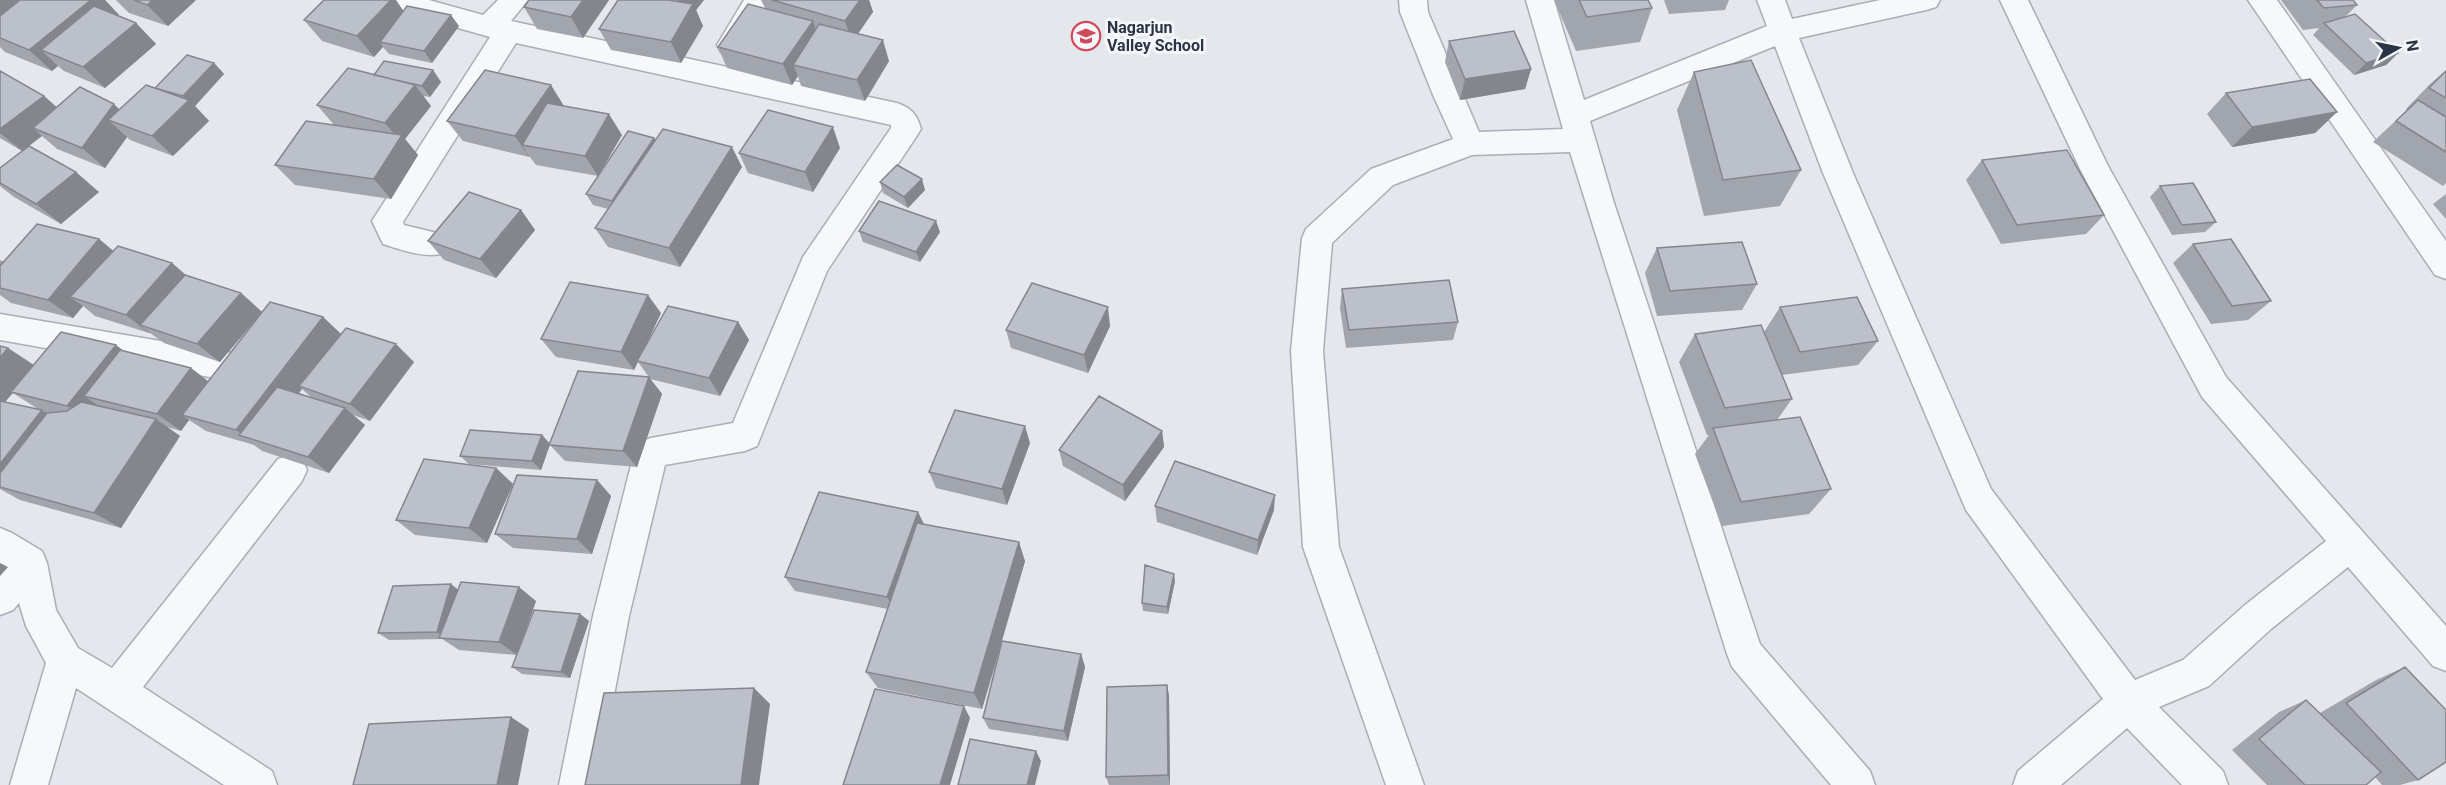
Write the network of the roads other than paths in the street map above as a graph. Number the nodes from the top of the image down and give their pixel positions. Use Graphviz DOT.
graph roads {
  1 [pos="394,0"];
  2 [pos="514,0"];
  3 [pos="758,0"];
  4 [pos="1413,0"];
  5 [pos="1540,0"];
  6 [pos="1771,0"];
  7 [pos="1926,0"];
  8 [pos="2014,0"];
  9 [pos="2262,0"];
  10 [pos="499,29"];
  11 [pos="1783,31"];
  12 [pos="714,74"];
  13 [pos="1577,128"];
  14 [pos="1470,144"];
  15 [pos="434,244"];
  16 [pos="2446,266"];
  17 [pos="0,327"];
  18 [pos="238,368"];
  19 [pos="290,470"];
  20 [pos="2350,544"];
  21 [pos="15,554"];
  22 [pos="0,598"];
  23 [pos="2446,653"];
  24 [pos="65,661"];
  25 [pos="117,692"];
  26 [pos="2128,702"];
  27 [pos="29,785"];
  28 [pos="258,785"];
  29 [pos="578,785"];
  30 [pos="1405,785"];
  31 [pos="1856,785"];
  32 [pos="2032,785"];
  33 [pos="2209,785"];
  1 -- 10 [label="street"];
  2 -- 10 [label="street"];
  3 -- 12 [label="street"];
  4 -- 14 [label="street"];
  5 -- 13 [label="street"];
  6 -- 11 [label="street"];
  7 -- 11 [label="street"];
  8 -- 20 [label="street"];
  9 -- 16 [label="street"];
  10 -- 12 [label="street"];
  10 -- 15 [label="street"];
  11 -- 13 [label="street"];
  11 -- 26 [label="street"];
  12 -- 29 [label="street"];
  13 -- 14 [label="street"];
  13 -- 31 [label="street"];
  14 -- 30 [label="street"];
  17 -- 18 [label="street"];
  19 -- 25 [label="street"];
  20 -- 23 [label="street"];
  20 -- 26 [label="street"];
  21 -- 22 [label="street"];
  21 -- 24 [label="street"];
  24 -- 25 [label="street"];
  24 -- 27 [label="street"];
  25 -- 28 [label="street"];
  26 -- 32 [label="street"];
  26 -- 33 [label="street"];
}
